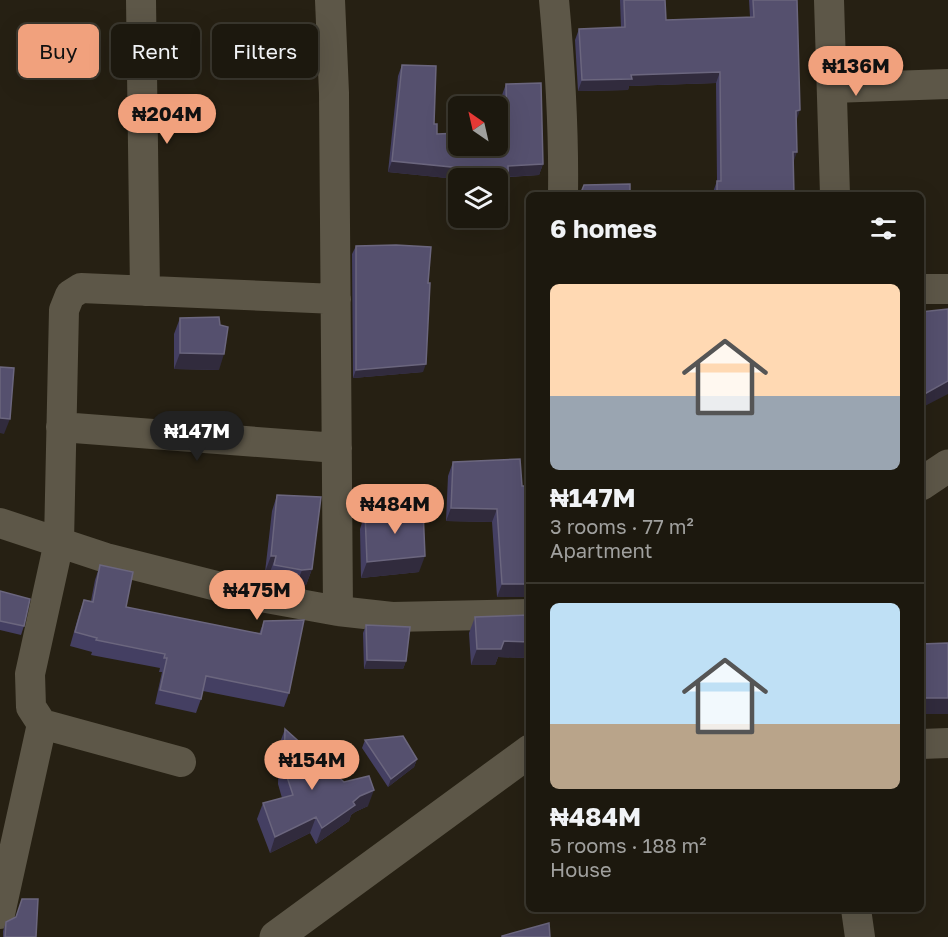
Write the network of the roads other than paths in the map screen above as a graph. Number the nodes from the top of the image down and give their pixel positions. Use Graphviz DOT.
graph roads {
  1 [pos="141,0"];
  2 [pos="330,0"];
  3 [pos="554,0"];
  4 [pos="829,0"];
  5 [pos="948,84"];
  6 [pos="832,88"];
  7 [pos="563,192"];
  8 [pos="834,192"];
  9 [pos="924,289"];
  10 [pos="948,289"];
  11 [pos="145,291"];
  12 [pos="336,299"];
  13 [pos="61,427"];
  14 [pos="337,448"];
  15 [pos="948,466"];
  16 [pos="924,482"];
  17 [pos="0,523"];
  18 [pos="59,542"];
  19 [pos="338,611"];
  20 [pos="526,614"];
  21 [pos="42,724"];
  22 [pos="948,743"];
  23 [pos="924,744"];
  24 [pos="526,754"];
  25 [pos="181,762"];
  26 [pos="857,912"];
  27 [pos="0,914"];
  28 [pos="276,937"];
  29 [pos="861,937"];
  1 -- 11 [label="street"];
  2 -- 12 [label="street"];
  3 -- 7 [label="street"];
  4 -- 6 [label="street"];
  5 -- 6 [label="street"];
  6 -- 8 [label="street"];
  9 -- 10 [label="street"];
  11 -- 12 [label="street"];
  11 -- 13 [label="street"];
  12 -- 14 [label="street"];
  13 -- 14 [label="street"];
  13 -- 18 [label="street"];
  14 -- 19 [label="street"];
  15 -- 16 [label="street"];
  17 -- 18 [label="street"];
  18 -- 19 [label="street"];
  18 -- 21 [label="street"];
  19 -- 20 [label="street"];
  21 -- 25 [label="street"];
  21 -- 27 [label="street"];
  22 -- 23 [label="street"];
  24 -- 28 [label="street"];
  26 -- 29 [label="street"];
}
